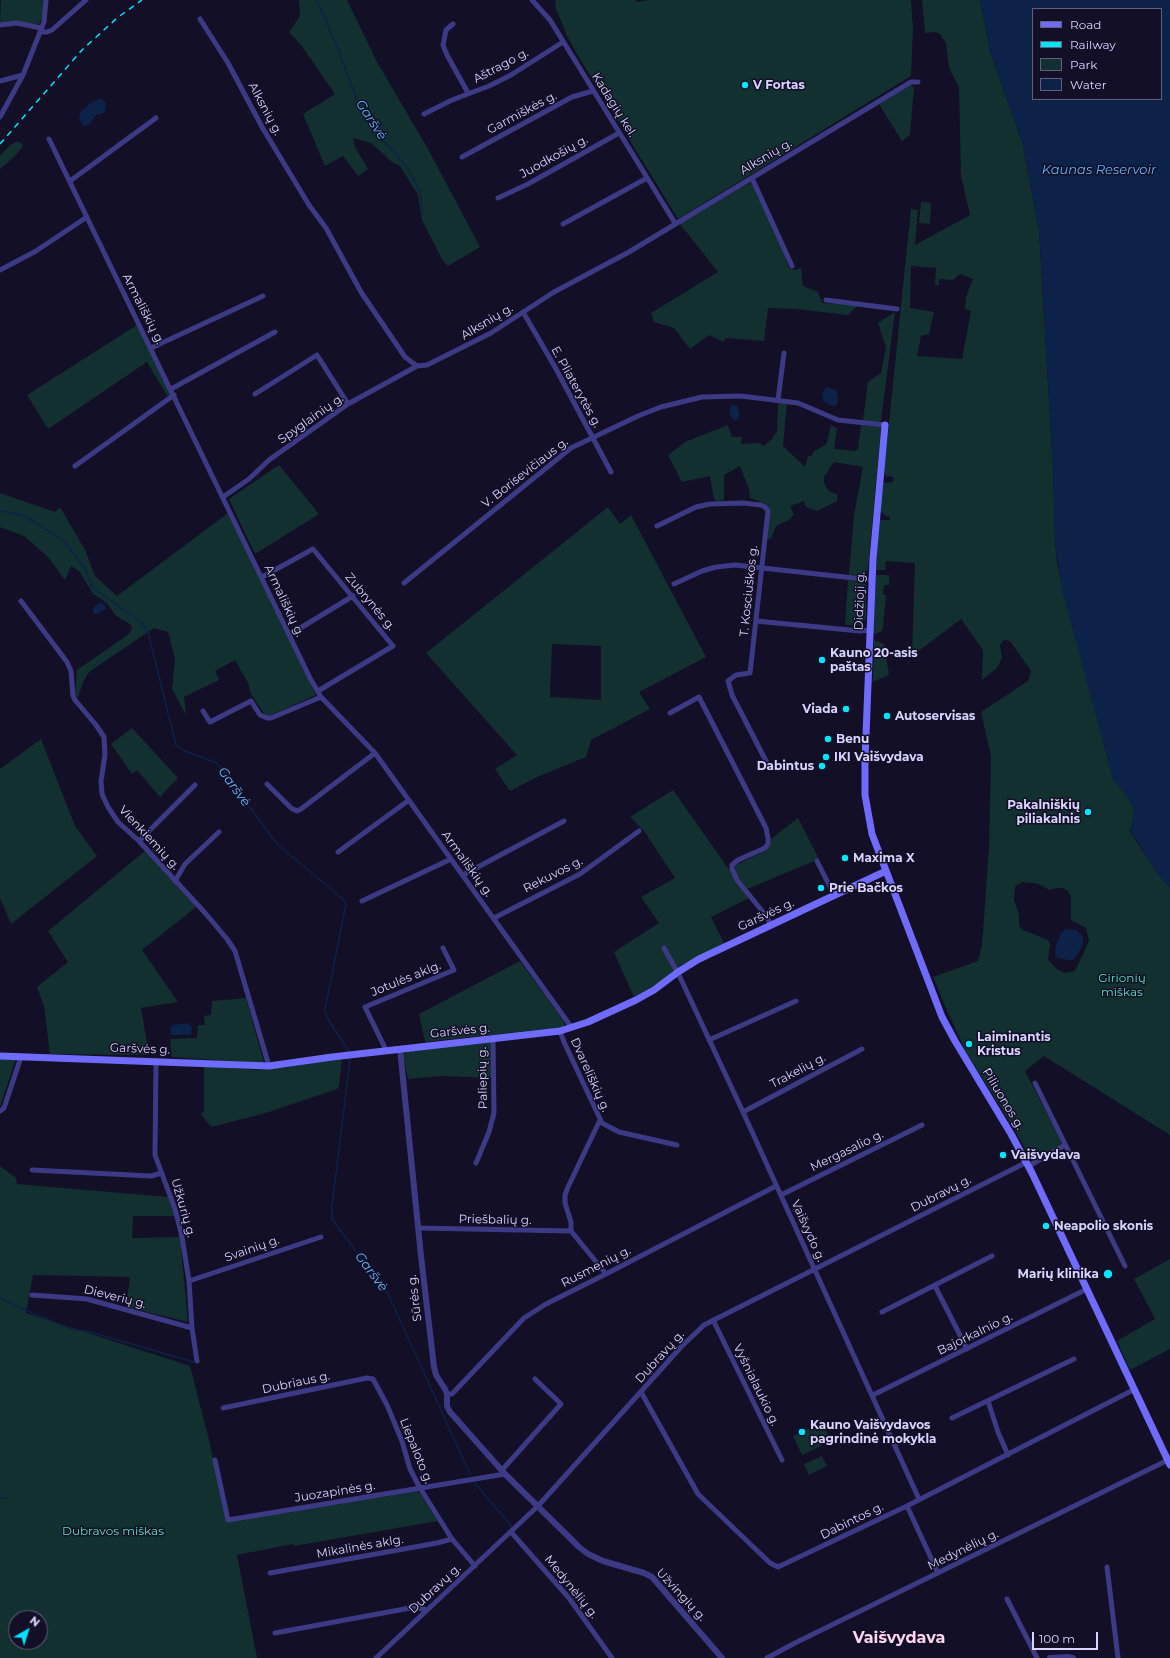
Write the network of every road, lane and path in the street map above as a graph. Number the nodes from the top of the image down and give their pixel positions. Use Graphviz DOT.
graph roads {
  1 [pos="46,0"];
  2 [pos="86,0"];
  3 [pos="532,0"];
  4 [pos="200,19"];
  5 [pos="453,24"];
  6 [pos="0,26"];
  7 [pos="41,30"];
  8 [pos="563,42"];
  9 [pos="23,75"];
  10 [pos="0,81"];
  11 [pos="918,82"];
  12 [pos="594,91"];
  13 [pos="468,93"];
  14 [pos="424,114"];
  15 [pos="0,117"];
  16 [pos="156,118"];
  17 [pos="619,133"];
  18 [pos="49,139"];
  19 [pos="462,157"];
  20 [pos="647,178"];
  21 [pos="752,178"];
  22 [pos="70,182"];
  23 [pos="498,198"];
  24 [pos="87,217"];
  25 [pos="675,223"];
  26 [pos="563,224"];
  27 [pos="792,266"];
  28 [pos="0,270"];
  29 [pos="263,296"];
  30 [pos="826,300"];
  31 [pos="897,309"];
  32 [pos="523,312"];
  33 [pos="275,332"];
  34 [pos="151,348"];
  35 [pos="784,353"];
  36 [pos="417,366"];
  37 [pos="172,389"];
  38 [pos="254,394"];
  39 [pos="174,395"];
  40 [pos="778,400"];
  41 [pos="348,404"];
  42 [pos="885,425"];
  43 [pos="593,439"];
  44 [pos="75,466"];
  45 [pos="611,472"];
  46 [pos="223,497"];
  47 [pos="657,526"];
  48 [pos="762,567"];
  49 [pos="262,577"];
  50 [pos="872,580"];
  51 [pos="404,583"];
  52 [pos="674,584"];
  53 [pos="353,596"];
  54 [pos="20,601"];
  55 [pos="756,621"];
  56 [pos="870,630"];
  57 [pos="289,635"];
  58 [pos="318,691"];
  59 [pos="321,697"];
  60 [pos="203,711"];
  61 [pos="670,713"];
  62 [pos="375,753"];
  63 [pos="768,765"];
  64 [pos="267,784"];
  65 [pos="195,785"];
  66 [pos="409,800"];
  67 [pos="564,821"];
  68 [pos="639,831"];
  69 [pos="219,832"];
  70 [pos="139,841"];
  71 [pos="338,852"];
  72 [pos="452,859"];
  73 [pos="817,861"];
  74 [pos="886,871"];
  75 [pos="463,875"];
  76 [pos="175,881"];
  77 [pos="834,895"];
  78 [pos="362,901"];
  79 [pos="494,918"];
  80 [pos="770,925"];
  81 [pos="442,948"];
  82 [pos="664,948"];
  83 [pos="678,972"];
  84 [pos="796,1001"];
  85 [pos="572,1028"];
  86 [pos="560,1031"];
  87 [pos="493,1039"];
  88 [pos="709,1040"];
  89 [pos="400,1049"];
  90 [pos="862,1049"];
  91 [pos="386,1050"];
  92 [pos="0,1056"];
  93 [pos="21,1057"];
  94 [pos="156,1061"];
  95 [pos="269,1066"];
  96 [pos="1034,1084"];
  97 [pos="0,1112"];
  98 [pos="743,1112"];
  99 [pos="600,1120"];
  100 [pos="922,1125"];
  101 [pos="1065,1145"];
  102 [pos="677,1146"];
  103 [pos="476,1163"];
  104 [pos="1028,1164"];
  105 [pos="32,1170"];
  106 [pos="162,1173"];
  107 [pos="776,1186"];
  108 [pos="780,1195"];
  109 [pos="418,1228"];
  110 [pos="571,1231"];
  111 [pos="321,1237"];
  112 [pos="992,1256"];
  113 [pos="1125,1266"];
  114 [pos="814,1270"];
  115 [pos="606,1274"];
  116 [pos="189,1281"];
  117 [pos="935,1286"];
  118 [pos="1087,1289"];
  119 [pos="32,1295"];
  120 [pos="882,1312"];
  121 [pos="713,1320"];
  122 [pos="192,1328"];
  123 [pos="967,1349"];
  124 [pos="1074,1359"];
  125 [pos="197,1361"];
  126 [pos="373,1379"];
  127 [pos="535,1379"];
  128 [pos="1135,1389"];
  129 [pos="641,1392"];
  130 [pos="447,1394"];
  131 [pos="873,1395"];
  132 [pos="988,1401"];
  133 [pos="223,1408"];
  134 [pos="952,1418"];
  135 [pos="1008,1455"];
  136 [pos="215,1460"];
  137 [pos="782,1460"];
  138 [pos="1169,1462"];
  139 [pos="504,1472"];
  140 [pos="420,1488"];
  141 [pos="919,1499"];
  142 [pos="538,1506"];
  143 [pos="907,1506"];
  144 [pos="510,1532"];
  145 [pos="452,1539"];
  146 [pos="475,1566"];
  147 [pos="1107,1566"];
  148 [pos="270,1573"];
  149 [pos="938,1573"];
  150 [pos="1007,1599"];
  151 [pos="426,1611"];
  152 [pos="275,1633"];
  153 [pos="376,1658"];
  154 [pos="612,1658"];
  155 [pos="722,1658"];
  156 [pos="767,1658"];
  157 [pos="1037,1658"];
  158 [pos="1050,1658"];
  159 [pos="1073,1658"];
  160 [pos="1118,1658"];
  1 -- 7 [label="street"];
  2 -- 7 [label="street"];
  3 -- 8 [label="street, Kadagių kel."];
  4 -- 36 [label="street, Alksnių g."];
  5 -- 13 [label="street"];
  6 -- 7 [label="street"];
  7 -- 9 [label="street"];
  8 -- 12 [label="street, Kadagių kel."];
  8 -- 13 [label="street, Aštrago g."];
  9 -- 10 [label="street"];
  9 -- 15 [label="street"];
  11 -- 21 [label="street, Alksnių g."];
  12 -- 17 [label="street, Kadagių kel."];
  12 -- 19 [label="street, Garmiškės g."];
  13 -- 14 [label="street, Aštrago g."];
  16 -- 22 [label="street"];
  17 -- 20 [label="street, Kadagių kel."];
  17 -- 23 [label="street, Juodkošių g."];
  18 -- 22 [label="street, Armališkių g."];
  20 -- 25 [label="street, Kadagių kel."];
  20 -- 26 [label="street"];
  21 -- 25 [label="street, Alksnių g."];
  21 -- 27 [label="street"];
  22 -- 24 [label="street, Armališkių g."];
  24 -- 28 [label="street"];
  24 -- 34 [label="street, Armališkių g."];
  25 -- 32 [label="street, Alksnių g."];
  29 -- 34 [label="street"];
  30 -- 31 [label="street"];
  32 -- 36 [label="street, Alksnių g."];
  32 -- 43 [label="street, E. Pliaterytės g."];
  33 -- 37 [label="street"];
  34 -- 37 [label="street, Armališkių g."];
  35 -- 40 [label="street"];
  36 -- 41 [label="street, Spyglainių g."];
  37 -- 39 [label="street, Armališkių g."];
  38 -- 41 [label="street"];
  39 -- 44 [label="street"];
  39 -- 46 [label="street, Armališkių g."];
  40 -- 42 [label="street, V. Borisevičiaus g."];
  40 -- 43 [label="street, V. Borisevičiaus g."];
  41 -- 46 [label="street, Spyglainių g."];
  42 -- 50 [label="main road, Didžioji g."];
  43 -- 45 [label="street, E. Pliaterytės g."];
  43 -- 51 [label="street, V. Borisevičiaus g."];
  46 -- 49 [label="street, Armališkių g."];
  47 -- 48 [label="street, T. Kosciuškos g."];
  48 -- 50 [label="street"];
  48 -- 52 [label="street"];
  48 -- 55 [label="street, T. Kosciuškos g."];
  49 -- 53 [label="street, Zubrynės g."];
  49 -- 57 [label="street, Armališkių g."];
  50 -- 56 [label="main road, Didžioji g."];
  53 -- 57 [label="street"];
  53 -- 58 [label="street, Zubrynės g."];
  54 -- 70 [label="street, Vienkiemių g."];
  55 -- 56 [label="street"];
  55 -- 63 [label="street, T. Kosciuškos g."];
  56 -- 74 [label="main road, Didžioji g."];
  57 -- 58 [label="street, Armališkių g."];
  58 -- 59 [label="street, Armališkių g."];
  59 -- 60 [label="street"];
  59 -- 62 [label="street, Armališkių g."];
  61 -- 80 [label="street"];
  62 -- 64 [label="street"];
  62 -- 66 [label="street, Armališkių g."];
  65 -- 70 [label="street"];
  66 -- 71 [label="street"];
  66 -- 72 [label="street, Armališkių g."];
  67 -- 75 [label="street"];
  68 -- 79 [label="street, Rekuvos g."];
  69 -- 76 [label="street"];
  70 -- 76 [label="street, Vienkiemių g."];
  72 -- 75 [label="street, Armališkių g."];
  72 -- 78 [label="street"];
  73 -- 77 [label="street"];
  74 -- 77 [label="main road, Garšvės g."];
  74 -- 104 [label="main road, Piliuonos g."];
  75 -- 79 [label="street, Armališkių g."];
  76 -- 95 [label="street, Vienkiemių g."];
  77 -- 80 [label="main road, Garšvės g."];
  79 -- 85 [label="street, Armališkių g."];
  80 -- 83 [label="main road, Garšvės g."];
  81 -- 91 [label="street, Jotulės aklg."];
  82 -- 83 [label="street, Vaišvydo g."];
  83 -- 85 [label="main road, Garšvės g."];
  83 -- 88 [label="street, Vaišvydo g."];
  84 -- 88 [label="street"];
  85 -- 86 [label="main road, Garšvės g."];
  86 -- 87 [label="main road, Garšvės g."];
  86 -- 99 [label="street, Dvareliškių g."];
  87 -- 89 [label="main road, Garšvės g."];
  87 -- 103 [label="street, Paliepių g."];
  88 -- 98 [label="street, Vaišvydo g."];
  89 -- 91 [label="main road, Garšvės g."];
  89 -- 109 [label="street, Sūrės g."];
  90 -- 98 [label="street, Trakelių g."];
  91 -- 95 [label="main road, Garšvės g."];
  92 -- 93 [label="main road, Garšvės g."];
  93 -- 94 [label="main road, Garšvės g."];
  93 -- 97 [label="street"];
  94 -- 95 [label="main road, Garšvės g."];
  94 -- 106 [label="street, Užkurių g."];
  96 -- 101 [label="street"];
  98 -- 107 [label="street, Vaišvydo g."];
  99 -- 102 [label="street"];
  99 -- 110 [label="street, Dvareliškių g."];
  100 -- 108 [label="street, Mergasalio g."];
  101 -- 104 [label="street, Dubravų g."];
  101 -- 113 [label="street"];
  104 -- 114 [label="street, Dubravų g."];
  104 -- 118 [label="main road, Piliuonos g."];
  105 -- 106 [label="street"];
  106 -- 116 [label="street, Užkurių g."];
  107 -- 108 [label="street, Vaišvydo g."];
  107 -- 115 [label="street, Rusmenių g."];
  108 -- 114 [label="street, Vaišvydo g."];
  109 -- 110 [label="street, Priešbalių g."];
  109 -- 130 [label="street, Sūrės g."];
  110 -- 115 [label="street, Dvareliškių g."];
  111 -- 116 [label="street, Svainių g."];
  112 -- 117 [label="street"];
  114 -- 121 [label="street, Dubravų g."];
  114 -- 131 [label="street, Vaišvydo g."];
  115 -- 130 [label="street, Rusmenių g."];
  116 -- 122 [label="street, Užkurių g."];
  117 -- 120 [label="street"];
  117 -- 123 [label="street"];
  118 -- 123 [label="street, Bajorkalnio g."];
  118 -- 128 [label="main road, Piliuonos g."];
  119 -- 122 [label="street, Dieverių g."];
  121 -- 129 [label="street, Dubravų g."];
  121 -- 137 [label="street, Vyšnialaukio g."];
  122 -- 125 [label="street, Užkurių g."];
  123 -- 131 [label="street, Bajorkalnio g."];
  124 -- 132 [label="street"];
  126 -- 133 [label="street, Dubriaus g."];
  126 -- 140 [label="street, Liepaloto g."];
  127 -- 139 [label="street"];
  128 -- 135 [label="street, Dabintos g."];
  128 -- 138 [label="main road, Piliuonos g."];
  129 -- 142 [label="street, Dubravų g."];
  129 -- 143 [label="street, Dabintos g."];
  130 -- 139 [label="street, Sūrės g."];
  131 -- 141 [label="street, Vaišvydo g."];
  132 -- 134 [label="street"];
  132 -- 135 [label="street"];
  135 -- 141 [label="street, Dabintos g."];
  136 -- 140 [label="street, Juozapinės g."];
  138 -- 149 [label="street, Medynėlių g."];
  139 -- 140 [label="street, Juozapinės g."];
  139 -- 142 [label="street, Sūrės g."];
  140 -- 145 [label="street, Liepaloto g."];
  141 -- 143 [label="street, Dabintos g."];
  142 -- 144 [label="street, Dubravų g."];
  142 -- 155 [label="street, Užvingių g."];
  143 -- 149 [label="street"];
  144 -- 146 [label="street, Dubravų g."];
  144 -- 154 [label="street, Medynėlių g."];
  145 -- 146 [label="street, Liepaloto g."];
  145 -- 148 [label="street, Mikalinės aklg."];
  146 -- 151 [label="street, Dubravų g."];
  147 -- 160 [label="street"];
  149 -- 156 [label="street, Medynėlių g."];
  150 -- 157 [label="street"];
  151 -- 152 [label="street"];
  151 -- 153 [label="street, Dubravų g."];
  158 -- 159 [label="street"];
}
